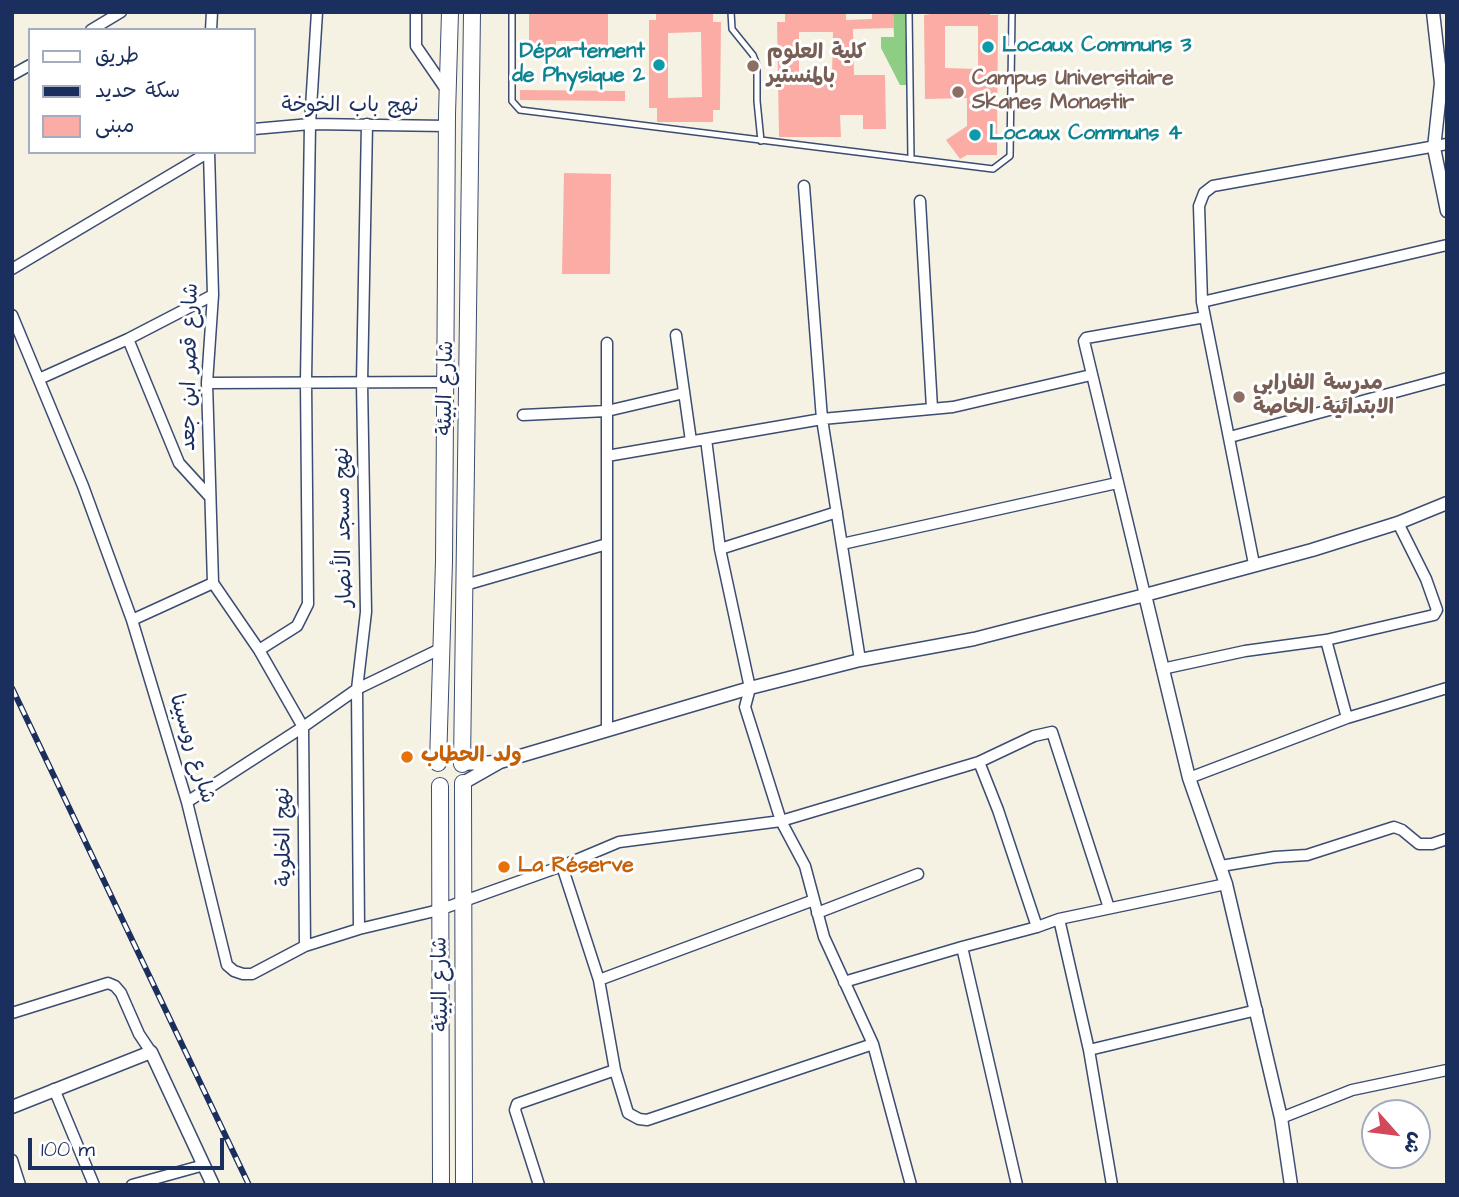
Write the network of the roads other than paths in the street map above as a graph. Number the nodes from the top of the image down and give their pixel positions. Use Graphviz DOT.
graph roads {
  1 [pos="121,12"];
  2 [pos="317,12"];
  3 [pos="416,12"];
  4 [pos="450,12"];
  5 [pos="472,12"];
  6 [pos="512,12"];
  7 [pos="731,12"];
  8 [pos="909,12"];
  9 [pos="1012,12"];
  10 [pos="1433,12"];
  11 [pos="93,28"];
  12 [pos="28,66"];
  13 [pos="12,75"];
  14 [pos="448,92"];
  15 [pos="471,112"];
  16 [pos="310,124"];
  17 [pos="366,124"];
  18 [pos="447,126"];
  19 [pos="256,129"];
  20 [pos="472,136"];
  21 [pos="761,141"];
  22 [pos="1440,146"];
  23 [pos="206,154"];
  24 [pos="209,154"];
  25 [pos="911,159"];
  26 [pos="804,186"];
  27 [pos="920,201"];
  28 [pos="1447,211"];
  29 [pos="1447,245"];
  30 [pos="12,269"];
  31 [pos="213,295"];
  32 [pos="1202,302"];
  33 [pos="12,315"];
  34 [pos="1205,317"];
  35 [pos="676,335"];
  36 [pos="128,339"];
  37 [pos="607,343"];
  38 [pos="1091,375"];
  39 [pos="1447,378"];
  40 [pos="39,379"];
  41 [pos="306,381"];
  42 [pos="445,382"];
  43 [pos="207,383"];
  44 [pos="362,383"];
  45 [pos="684,393"];
  46 [pos="932,408"];
  47 [pos="607,411"];
  48 [pos="523,415"];
  49 [pos="822,419"];
  50 [pos="1230,437"];
  51 [pos="706,439"];
  52 [pos="691,441"];
  53 [pos="607,456"];
  54 [pos="1117,483"];
  55 [pos="210,498"];
  56 [pos="1447,503"];
  57 [pos="837,512"];
  58 [pos="1398,523"];
  59 [pos="607,544"];
  60 [pos="842,544"];
  61 [pos="720,549"];
  62 [pos="1254,564"];
  63 [pos="213,583"];
  64 [pos="465,584"];
  65 [pos="1145,595"];
  66 [pos="132,620"];
  67 [pos="1326,640"];
  68 [pos="442,648"];
  69 [pos="259,650"];
  70 [pos="860,660"];
  71 [pos="1162,669"];
  72 [pos="750,688"];
  73 [pos="1447,688"];
  74 [pos="357,689"];
  75 [pos="1347,718"];
  76 [pos="303,727"];
  77 [pos="607,730"];
  78 [pos="500,762"];
  79 [pos="979,762"];
  80 [pos="439,763"];
  81 [pos="462,764"];
  82 [pos="1189,778"];
  83 [pos="463,783"];
  84 [pos="440,786"];
  85 [pos="187,802"];
  86 [pos="781,821"];
  87 [pos="1447,839"];
  88 [pos="562,866"];
  89 [pos="1221,866"];
  90 [pos="918,874"];
  91 [pos="1226,884"];
  92 [pos="814,900"];
  93 [pos="461,901"];
  94 [pos="1110,908"];
  95 [pos="439,910"];
  96 [pos="817,913"];
  97 [pos="1059,919"];
  98 [pos="1037,928"];
  99 [pos="359,929"];
  100 [pos="305,946"];
  101 [pos="962,947"];
  102 [pos="599,980"];
  103 [pos="844,982"];
  104 [pos="1257,1010"];
  105 [pos="12,1013"];
  106 [pos="873,1044"];
  107 [pos="1089,1050"];
  108 [pos="151,1052"];
  109 [pos="615,1070"];
  110 [pos="1447,1070"];
  111 [pos="54,1089"];
  112 [pos="12,1107"];
  113 [pos="1281,1118"];
  114 [pos="12,1160"];
  115 [pos="204,1165"];
  116 [pos="153,1183"];
  117 [pos="20,1185"];
  118 [pos="94,1185"];
  119 [pos="132,1185"];
  120 [pos="213,1185"];
  121 [pos="441,1185"];
  122 [pos="464,1185"];
  123 [pos="539,1185"];
  124 [pos="911,1185"];
  125 [pos="1017,1185"];
  126 [pos="1112,1185"];
  127 [pos="1291,1185"];
  1 -- 11 [label="street"];
  2 -- 16 [label="street"];
  3 -- 14 [label="street"];
  4 -- 14 [label="main road, شارع البيئة"];
  5 -- 15 [label="main road, شارع البيئة"];
  6 -- 21 [label="lane"];
  7 -- 21 [label="lane"];
  8 -- 25 [label="lane"];
  9 -- 25 [label="lane"];
  10 -- 22 [label="street"];
  12 -- 13 [label="street"];
  14 -- 18 [label="main road, شارع البيئة"];
  15 -- 18 [label="main road"];
  15 -- 20 [label="main road, شارع البيئة"];
  16 -- 17 [label="street, نهج باب الخوخة"];
  16 -- 19 [label="street, نهج باب الخوخة"];
  16 -- 41 [label="street"];
  17 -- 18 [label="street, نهج باب الخوخة"];
  17 -- 44 [label="street, نهج مسجد الأنصار"];
  18 -- 20 [label="main road"];
  18 -- 42 [label="main road, شارع البيئة"];
  20 -- 64 [label="main road, شارع البيئة"];
  21 -- 25 [label="lane"];
  22 -- 28 [label="street"];
  22 -- 32 [label="street"];
  23 -- 30 [label="street"];
  24 -- 31 [label="street, شارع قصر ابن جعد"];
  26 -- 49 [label="street"];
  27 -- 46 [label="street"];
  29 -- 32 [label="street"];
  31 -- 36 [label="street"];
  31 -- 43 [label="street, شارع قصر ابن جعد"];
  32 -- 34 [label="street"];
  33 -- 40 [label="street, شارع روسبينا"];
  34 -- 38 [label="street"];
  34 -- 50 [label="street"];
  35 -- 45 [label="street"];
  36 -- 40 [label="street"];
  36 -- 55 [label="street"];
  37 -- 47 [label="street"];
  38 -- 46 [label="street"];
  38 -- 54 [label="street"];
  39 -- 50 [label="street"];
  40 -- 66 [label="street, شارع روسبينا"];
  41 -- 43 [label="street"];
  41 -- 44 [label="street"];
  41 -- 69 [label="street"];
  42 -- 44 [label="street"];
  42 -- 68 [label="main road, شارع البيئة"];
  43 -- 55 [label="street, شارع قصر ابن جعد"];
  44 -- 74 [label="street, نهج مسجد الأنصار"];
  45 -- 47 [label="street"];
  45 -- 52 [label="street"];
  46 -- 49 [label="street"];
  47 -- 48 [label="street"];
  47 -- 53 [label="street"];
  49 -- 51 [label="street"];
  49 -- 57 [label="street"];
  50 -- 62 [label="street"];
  51 -- 52 [label="street"];
  51 -- 61 [label="street"];
  52 -- 53 [label="street"];
  53 -- 59 [label="street"];
  54 -- 60 [label="street"];
  54 -- 65 [label="street"];
  55 -- 63 [label="street, شارع قصر ابن جعد"];
  56 -- 58 [label="street"];
  57 -- 60 [label="street"];
  57 -- 61 [label="street"];
  58 -- 62 [label="street"];
  58 -- 67 [label="street"];
  59 -- 64 [label="street"];
  59 -- 77 [label="street"];
  60 -- 70 [label="street"];
  61 -- 72 [label="street"];
  62 -- 65 [label="street"];
  63 -- 66 [label="street"];
  63 -- 69 [label="street"];
  64 -- 81 [label="main road, شارع البيئة"];
  65 -- 70 [label="street"];
  65 -- 71 [label="street"];
  66 -- 85 [label="street, شارع روسبينا"];
  67 -- 71 [label="street"];
  67 -- 75 [label="street"];
  68 -- 74 [label="street"];
  68 -- 80 [label="main road, شارع البيئة"];
  69 -- 76 [label="street"];
  70 -- 72 [label="street"];
  71 -- 82 [label="street"];
  72 -- 77 [label="street"];
  72 -- 86 [label="street"];
  73 -- 75 [label="street"];
  74 -- 76 [label="street"];
  74 -- 99 [label="street, نهج مسجد الأنصار"];
  75 -- 82 [label="street"];
  76 -- 85 [label="street"];
  76 -- 100 [label="street, نهج الخلوية"];
  77 -- 78 [label="street"];
  78 -- 81 [label="street"];
  78 -- 83 [label="street"];
  79 -- 86 [label="street, شارع روسبينا"];
  79 -- 94 [label="street, شارع روسبينا"];
  79 -- 98 [label="street"];
  80 -- 81 [label="main road"];
  80 -- 84 [label="main road, شارع البيئة"];
  81 -- 83 [label="main road, شارع البيئة"];
  82 -- 89 [label="street"];
  83 -- 84 [label="main road"];
  83 -- 93 [label="main road, شارع البيئة"];
  84 -- 95 [label="main road, شارع البيئة"];
  85 -- 100 [label="street, شارع روسبينا"];
  86 -- 88 [label="street, شارع روسبينا"];
  86 -- 92 [label="street"];
  87 -- 89 [label="street"];
  88 -- 93 [label="street, شارع روسبينا"];
  88 -- 102 [label="street"];
  89 -- 91 [label="street"];
  90 -- 96 [label="street"];
  91 -- 94 [label="street"];
  91 -- 104 [label="street"];
  92 -- 96 [label="street"];
  92 -- 102 [label="street"];
  93 -- 95 [label="street, شارع روسبينا"];
  93 -- 122 [label="main road, شارع البيئة"];
  94 -- 97 [label="street"];
  95 -- 99 [label="street, شارع روسبينا"];
  95 -- 121 [label="main road, شارع البيئة"];
  96 -- 103 [label="street"];
  97 -- 98 [label="street"];
  97 -- 107 [label="street"];
  98 -- 101 [label="street"];
  99 -- 100 [label="street, شارع روسبينا"];
  101 -- 103 [label="street"];
  101 -- 125 [label="street"];
  102 -- 109 [label="street"];
  103 -- 106 [label="street"];
  104 -- 107 [label="street"];
  104 -- 113 [label="street"];
  105 -- 108 [label="street"];
  106 -- 109 [label="street"];
  106 -- 124 [label="street"];
  107 -- 126 [label="street"];
  108 -- 111 [label="street"];
  108 -- 115 [label="street"];
  109 -- 123 [label="street"];
  110 -- 113 [label="street"];
  111 -- 112 [label="street"];
  111 -- 118 [label="street"];
  113 -- 127 [label="street"];
  114 -- 117 [label="street"];
  115 -- 116 [label="street"];
  115 -- 120 [label="street"];
  116 -- 119 [label="street"];
}
